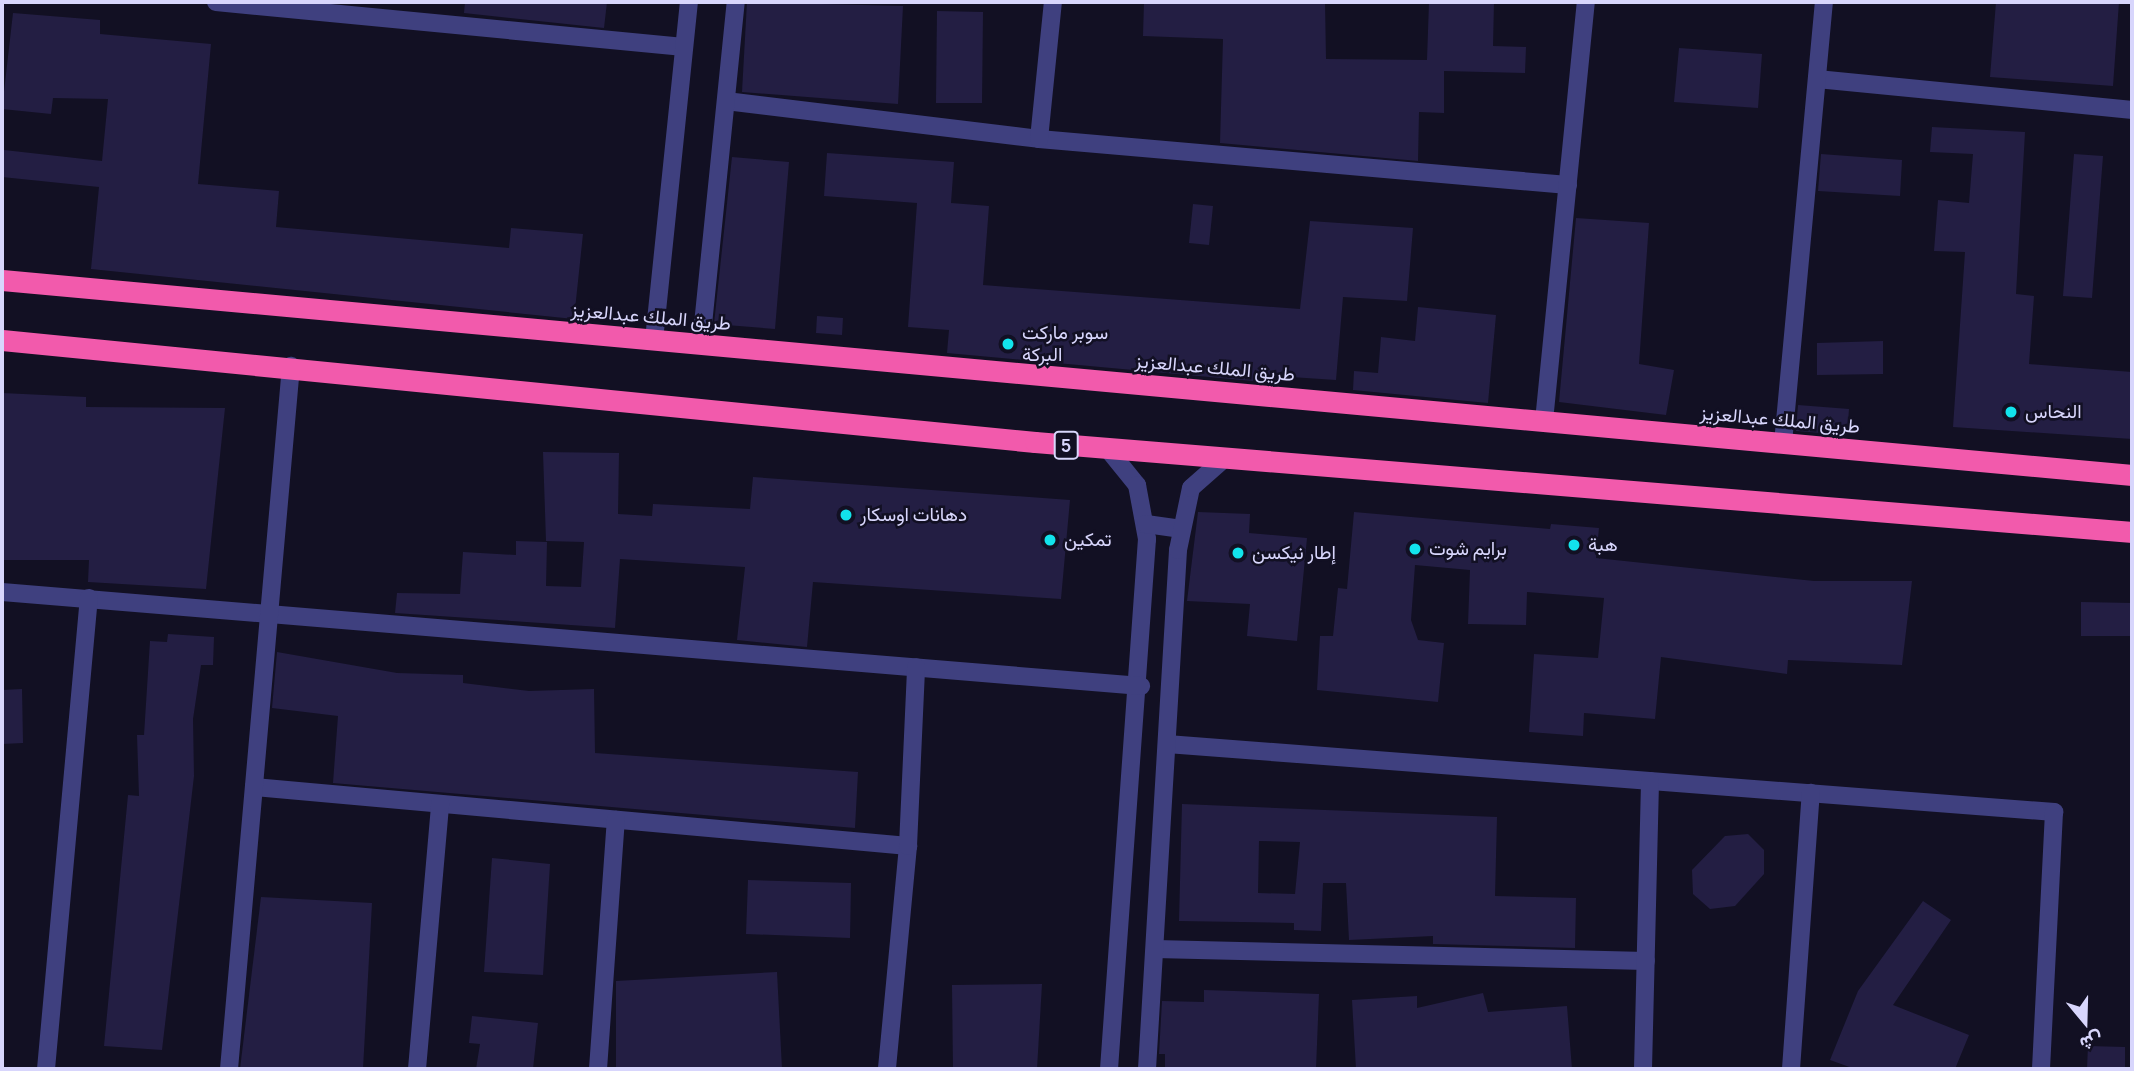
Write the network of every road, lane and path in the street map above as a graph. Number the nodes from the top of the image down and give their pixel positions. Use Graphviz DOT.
graph roads {
  1 [pos="216,2"];
  2 [pos="689,2"];
  3 [pos="736,2"];
  4 [pos="1052,2"];
  5 [pos="1586,2"];
  6 [pos="1824,2"];
  7 [pos="331,7"];
  8 [pos="684,47"];
  9 [pos="1817,79"];
  10 [pos="726,101"];
  11 [pos="2132,110"];
  12 [pos="1039,139"];
  13 [pos="1568,185"];
  14 [pos="2,280"];
  15 [pos="2,340"];
  16 [pos="654,340"];
  17 [pos="701,344"];
  18 [pos="291,366"];
  19 [pos="1544,421"];
  20 [pos="1783,443"];
  21 [pos="1107,448"];
  22 [pos="1225,458"];
  23 [pos="2132,475"];
  24 [pos="1146,524"];
  25 [pos="1182,528"];
  26 [pos="2132,532"];
  27 [pos="2,592"];
  28 [pos="89,598"];
  29 [pos="269,611"];
  30 [pos="916,667"];
  31 [pos="1141,686"];
  32 [pos="1167,744"];
  33 [pos="1650,781"];
  34 [pos="254,787"];
  35 [pos="1811,793"];
  36 [pos="440,804"];
  37 [pos="616,820"];
  38 [pos="908,846"];
  39 [pos="1155,949"];
  40 [pos="1646,961"];
  41 [pos="46,1069"];
  42 [pos="229,1069"];
  43 [pos="417,1069"];
  44 [pos="598,1069"];
  45 [pos="887,1069"];
  46 [pos="1109,1069"];
  47 [pos="1147,1069"];
  48 [pos="1643,1069"];
  49 [pos="1791,1069"];
  50 [pos="2041,1069"];
  1 -- 7 [label="street"];
  2 -- 8 [label="street"];
  3 -- 10 [label="street"];
  4 -- 12 [label="street"];
  5 -- 13 [label="street"];
  6 -- 9 [label="street"];
  7 -- 8 [label="street"];
  8 -- 16 [label="street"];
  9 -- 11 [label="street"];
  9 -- 20 [label="street"];
  10 -- 12 [label="street"];
  10 -- 17 [label="street"];
  12 -- 13 [label="street"];
  13 -- 19 [label="street"];
  14 -- 16 [label="highway, طريق الملك عبدالعزيز"];
  15 -- 18 [label="highway, 5"];
  16 -- 17 [label="highway, طريق الملك عبدالعزيز"];
  17 -- 19 [label="highway, طريق الملك عبدالعزيز"];
  18 -- 21 [label="highway, 5"];
  18 -- 29 [label="street"];
  19 -- 20 [label="highway, طريق الملك عبدالعزيز"];
  20 -- 23 [label="highway, طريق الملك عبدالعزيز"];
  21 -- 22 [label="highway, 5"];
  21 -- 24 [label="street"];
  22 -- 25 [label="street"];
  22 -- 26 [label="highway, 5"];
  24 -- 25 [label="street"];
  24 -- 31 [label="street"];
  25 -- 32 [label="street"];
  27 -- 28 [label="street"];
  28 -- 29 [label="street"];
  28 -- 41 [label="street"];
  29 -- 30 [label="street"];
  29 -- 34 [label="street"];
  30 -- 31 [label="street"];
  30 -- 38 [label="street"];
  31 -- 46 [label="street"];
  32 -- 33 [label="street"];
  32 -- 39 [label="street"];
  33 -- 35 [label="street"];
  33 -- 40 [label="street"];
  34 -- 36 [label="street"];
  34 -- 42 [label="street"];
  35 -- 49 [label="street"];
  35 -- 50 [label="street"];
  36 -- 37 [label="street"];
  36 -- 43 [label="street"];
  37 -- 38 [label="street"];
  37 -- 44 [label="street"];
  38 -- 45 [label="street"];
  39 -- 40 [label="street"];
  39 -- 47 [label="street"];
  40 -- 48 [label="street"];
}
